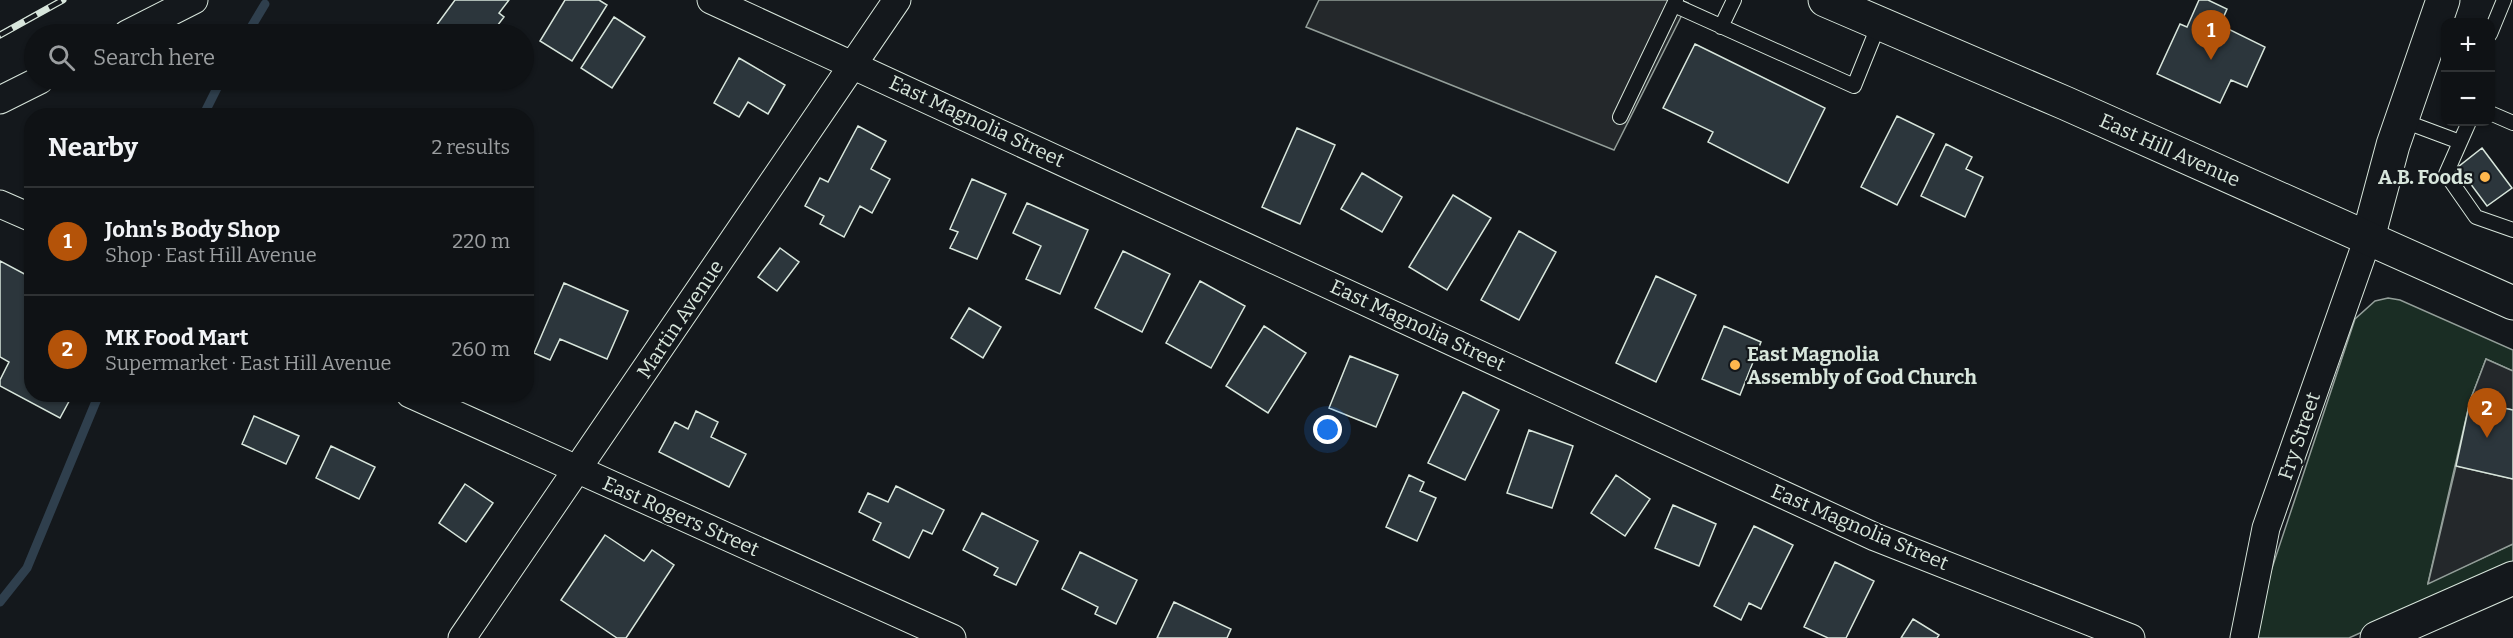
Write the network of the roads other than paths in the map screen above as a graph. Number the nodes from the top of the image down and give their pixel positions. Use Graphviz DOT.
graph roads {
  1 [pos="194,0"];
  2 [pos="711,0"];
  3 [pos="897,0"];
  4 [pos="1734,0"];
  5 [pos="1825,0"];
  6 [pos="2443,0"];
  7 [pos="2504,0"];
  8 [pos="1675,3"];
  9 [pos="2495,22"];
  10 [pos="147,24"];
  11 [pos="1880,24"];
  12 [pos="1721,27"];
  13 [pos="852,64"];
  14 [pos="24,88"];
  15 [pos="0,100"];
  16 [pos="2495,115"];
  17 [pos="1620,117"];
  18 [pos="2401,120"];
  19 [pos="2513,123"];
  20 [pos="2467,126"];
  21 [pos="2460,142"];
  22 [pos="0,204"];
  23 [pos="24,214"];
  24 [pos="2513,230"];
  25 [pos="2368,238"];
  26 [pos="2509,297"];
  27 [pos="428,402"];
  28 [pos="578,470"];
  29 [pos="2513,578"];
  30 [pos="462,638"];
  31 [pos="951,638"];
  32 [pos="2131,638"];
  33 [pos="2244,638"];
  34 [pos="2378,638"];
  1 -- 10 [label="street"];
  2 -- 13 [label="street, East Magnolia Street"];
  3 -- 13 [label="street, Martin Avenue"];
  4 -- 12 [label="lane"];
  5 -- 11 [label="main road, East Hill Avenue"];
  6 -- 18 [label="main road"];
  7 -- 9 [label="lane"];
  8 -- 12 [label="lane"];
  8 -- 17 [label="lane"];
  11 -- 12 [label="lane"];
  11 -- 25 [label="main road, East Hill Avenue"];
  13 -- 28 [label="street, Martin Avenue"];
  13 -- 32 [label="street, East Magnolia Street"];
  14 -- 15 [label="street"];
  16 -- 19 [label="lane"];
  18 -- 21 [label="lane"];
  18 -- 25 [label="main road"];
  20 -- 21 [label="lane"];
  21 -- 24 [label="lane"];
  22 -- 23 [label="street"];
  25 -- 26 [label="main road, East Hill Avenue"];
  25 -- 33 [label="street, Fry Street"];
  27 -- 28 [label="street, East Rogers Street"];
  28 -- 30 [label="street, Martin Avenue"];
  28 -- 31 [label="street, East Rogers Street"];
  29 -- 34 [label="main road"];
}
